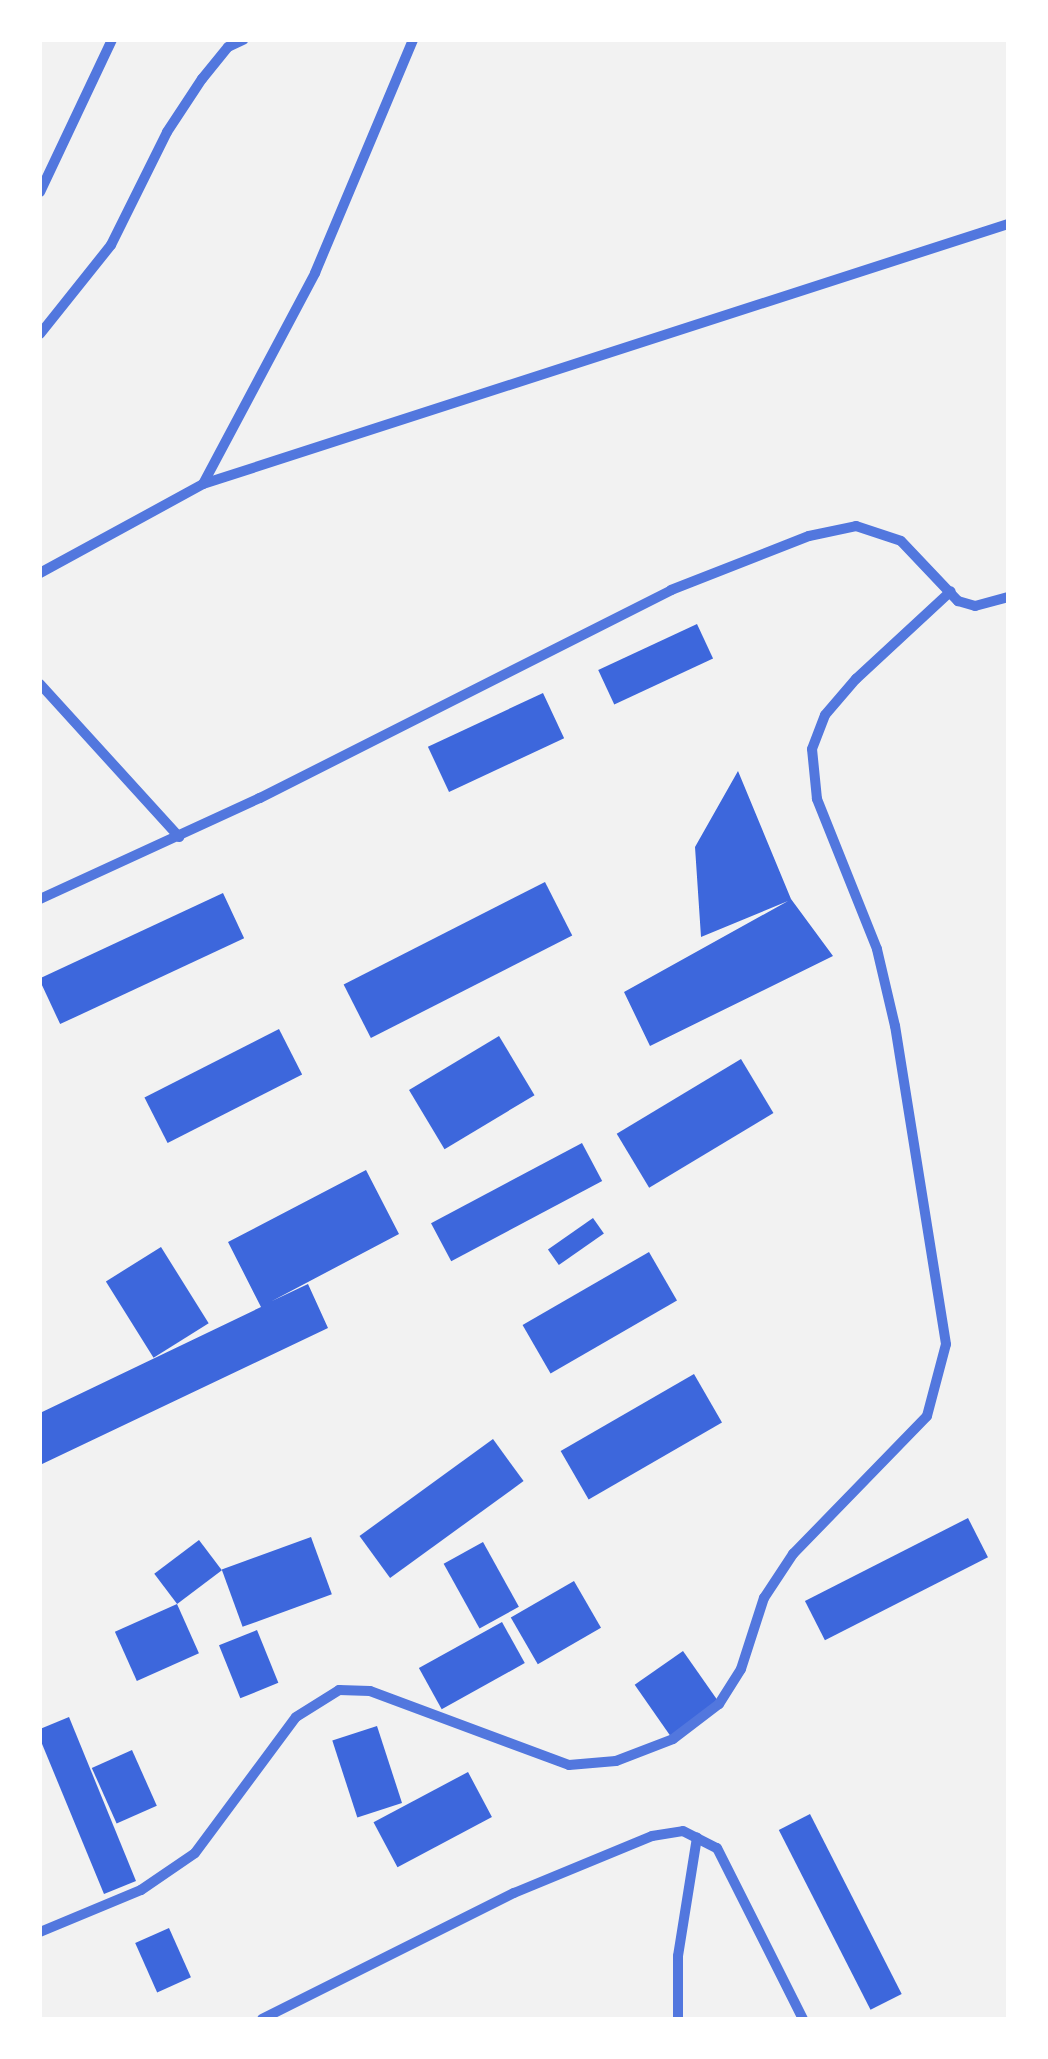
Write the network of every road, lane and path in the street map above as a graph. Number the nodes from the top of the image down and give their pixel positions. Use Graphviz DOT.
graph roads {
  1 [pos="112,40"];
  2 [pos="243,40"];
  3 [pos="413,40"];
  4 [pos="40,192"];
  5 [pos="1008,224"];
  6 [pos="40,334"];
  7 [pos="203,484"];
  8 [pos="40,573"];
  9 [pos="951,592"];
  10 [pos="1008,597"];
  11 [pos="40,684"];
  12 [pos="179,838"];
  13 [pos="40,899"];
  14 [pos="698,1838"];
  15 [pos="40,1932"];
  16 [pos="262,2019"];
  17 [pos="678,2019"];
  18 [pos="803,2019"];
  1 -- 4 [label="street"];
  2 -- 6 [label="street"];
  3 -- 7 [label="street"];
  5 -- 7 [label="street"];
  7 -- 8 [label="street"];
  9 -- 10 [label="street"];
  9 -- 12 [label="street"];
  9 -- 15 [label="street"];
  11 -- 12 [label="street"];
  12 -- 13 [label="street"];
  14 -- 16 [label="street"];
  14 -- 17 [label="street"];
  14 -- 18 [label="street"];
}
